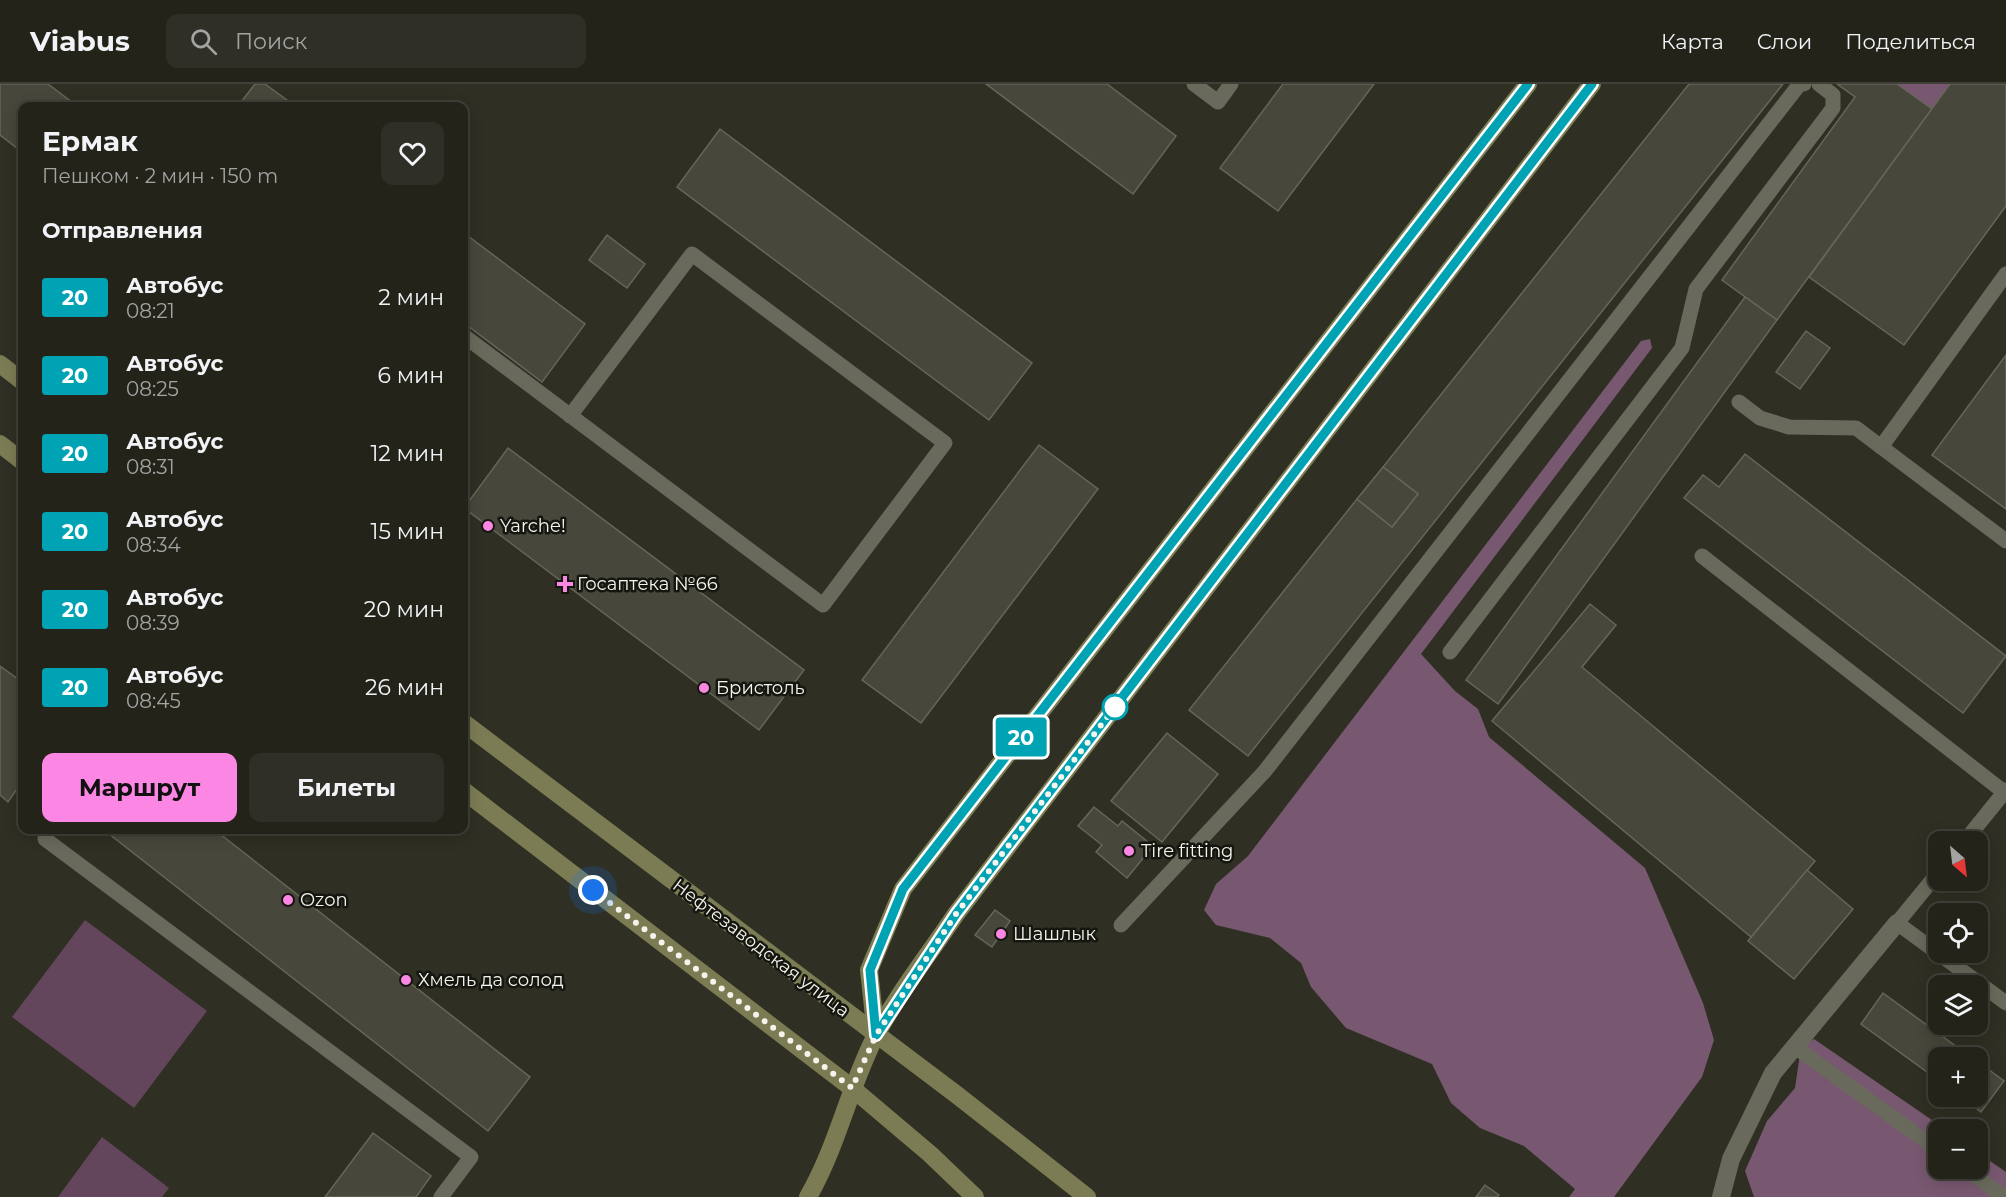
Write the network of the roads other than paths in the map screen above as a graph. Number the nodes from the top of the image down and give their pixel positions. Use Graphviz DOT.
graph roads {
  1 [pos="1194,84"];
  2 [pos="1231,84"];
  3 [pos="1528,84"];
  4 [pos="1592,84"];
  5 [pos="1804,84"];
  6 [pos="1819,84"];
  7 [pos="2006,274"];
  8 [pos="468,339"];
  9 [pos="0,364"];
  10 [pos="18,378"];
  11 [pos="1739,402"];
  12 [pos="570,416"];
  13 [pos="0,444"];
  14 [pos="1881,447"];
  15 [pos="18,458"];
  16 [pos="2006,541"];
  17 [pos="1702,556"];
  18 [pos="1450,652"];
  19 [pos="468,726"];
  20 [pos="2005,791"];
  21 [pos="468,794"];
  22 [pos="1973,831"];
  23 [pos="45,839"];
  24 [pos="1928,885"];
  25 [pos="1897,923"];
  26 [pos="1121,925"];
  27 [pos="2006,1003"];
  28 [pos="876,1035"];
  29 [pos="1795,1047"];
  30 [pos="852,1088"];
  31 [pos="1928,1143"];
  32 [pos="1979,1179"];
  33 [pos="441,1197"];
  34 [pos="807,1197"];
  35 [pos="975,1197"];
  36 [pos="1087,1197"];
  37 [pos="1721,1197"];
  38 [pos="2004,1197"];
  1 -- 2 [label="lane"];
  3 -- 28 [label="main road"];
  4 -- 28 [label="main road"];
  5 -- 26 [label="lane"];
  6 -- 18 [label="lane"];
  7 -- 14 [label="lane"];
  8 -- 12 [label="lane"];
  9 -- 10 [label="main road"];
  11 -- 14 [label="lane"];
  12 -- 12 [label="lane"];
  13 -- 15 [label="main road"];
  14 -- 16 [label="lane"];
  17 -- 20 [label="lane"];
  19 -- 28 [label="main road, Нефтезаводская улица"];
  20 -- 22 [label="lane"];
  21 -- 30 [label="main road"];
  23 -- 33 [label="lane"];
  24 -- 25 [label="lane"];
  25 -- 27 [label="lane"];
  25 -- 29 [label="street"];
  28 -- 30 [label="main road"];
  28 -- 36 [label="main road, Нефтезаводская улица"];
  29 -- 31 [label="lane"];
  29 -- 37 [label="street"];
  30 -- 34 [label="main road"];
  30 -- 35 [label="main road"];
  32 -- 38 [label="lane"];
}
